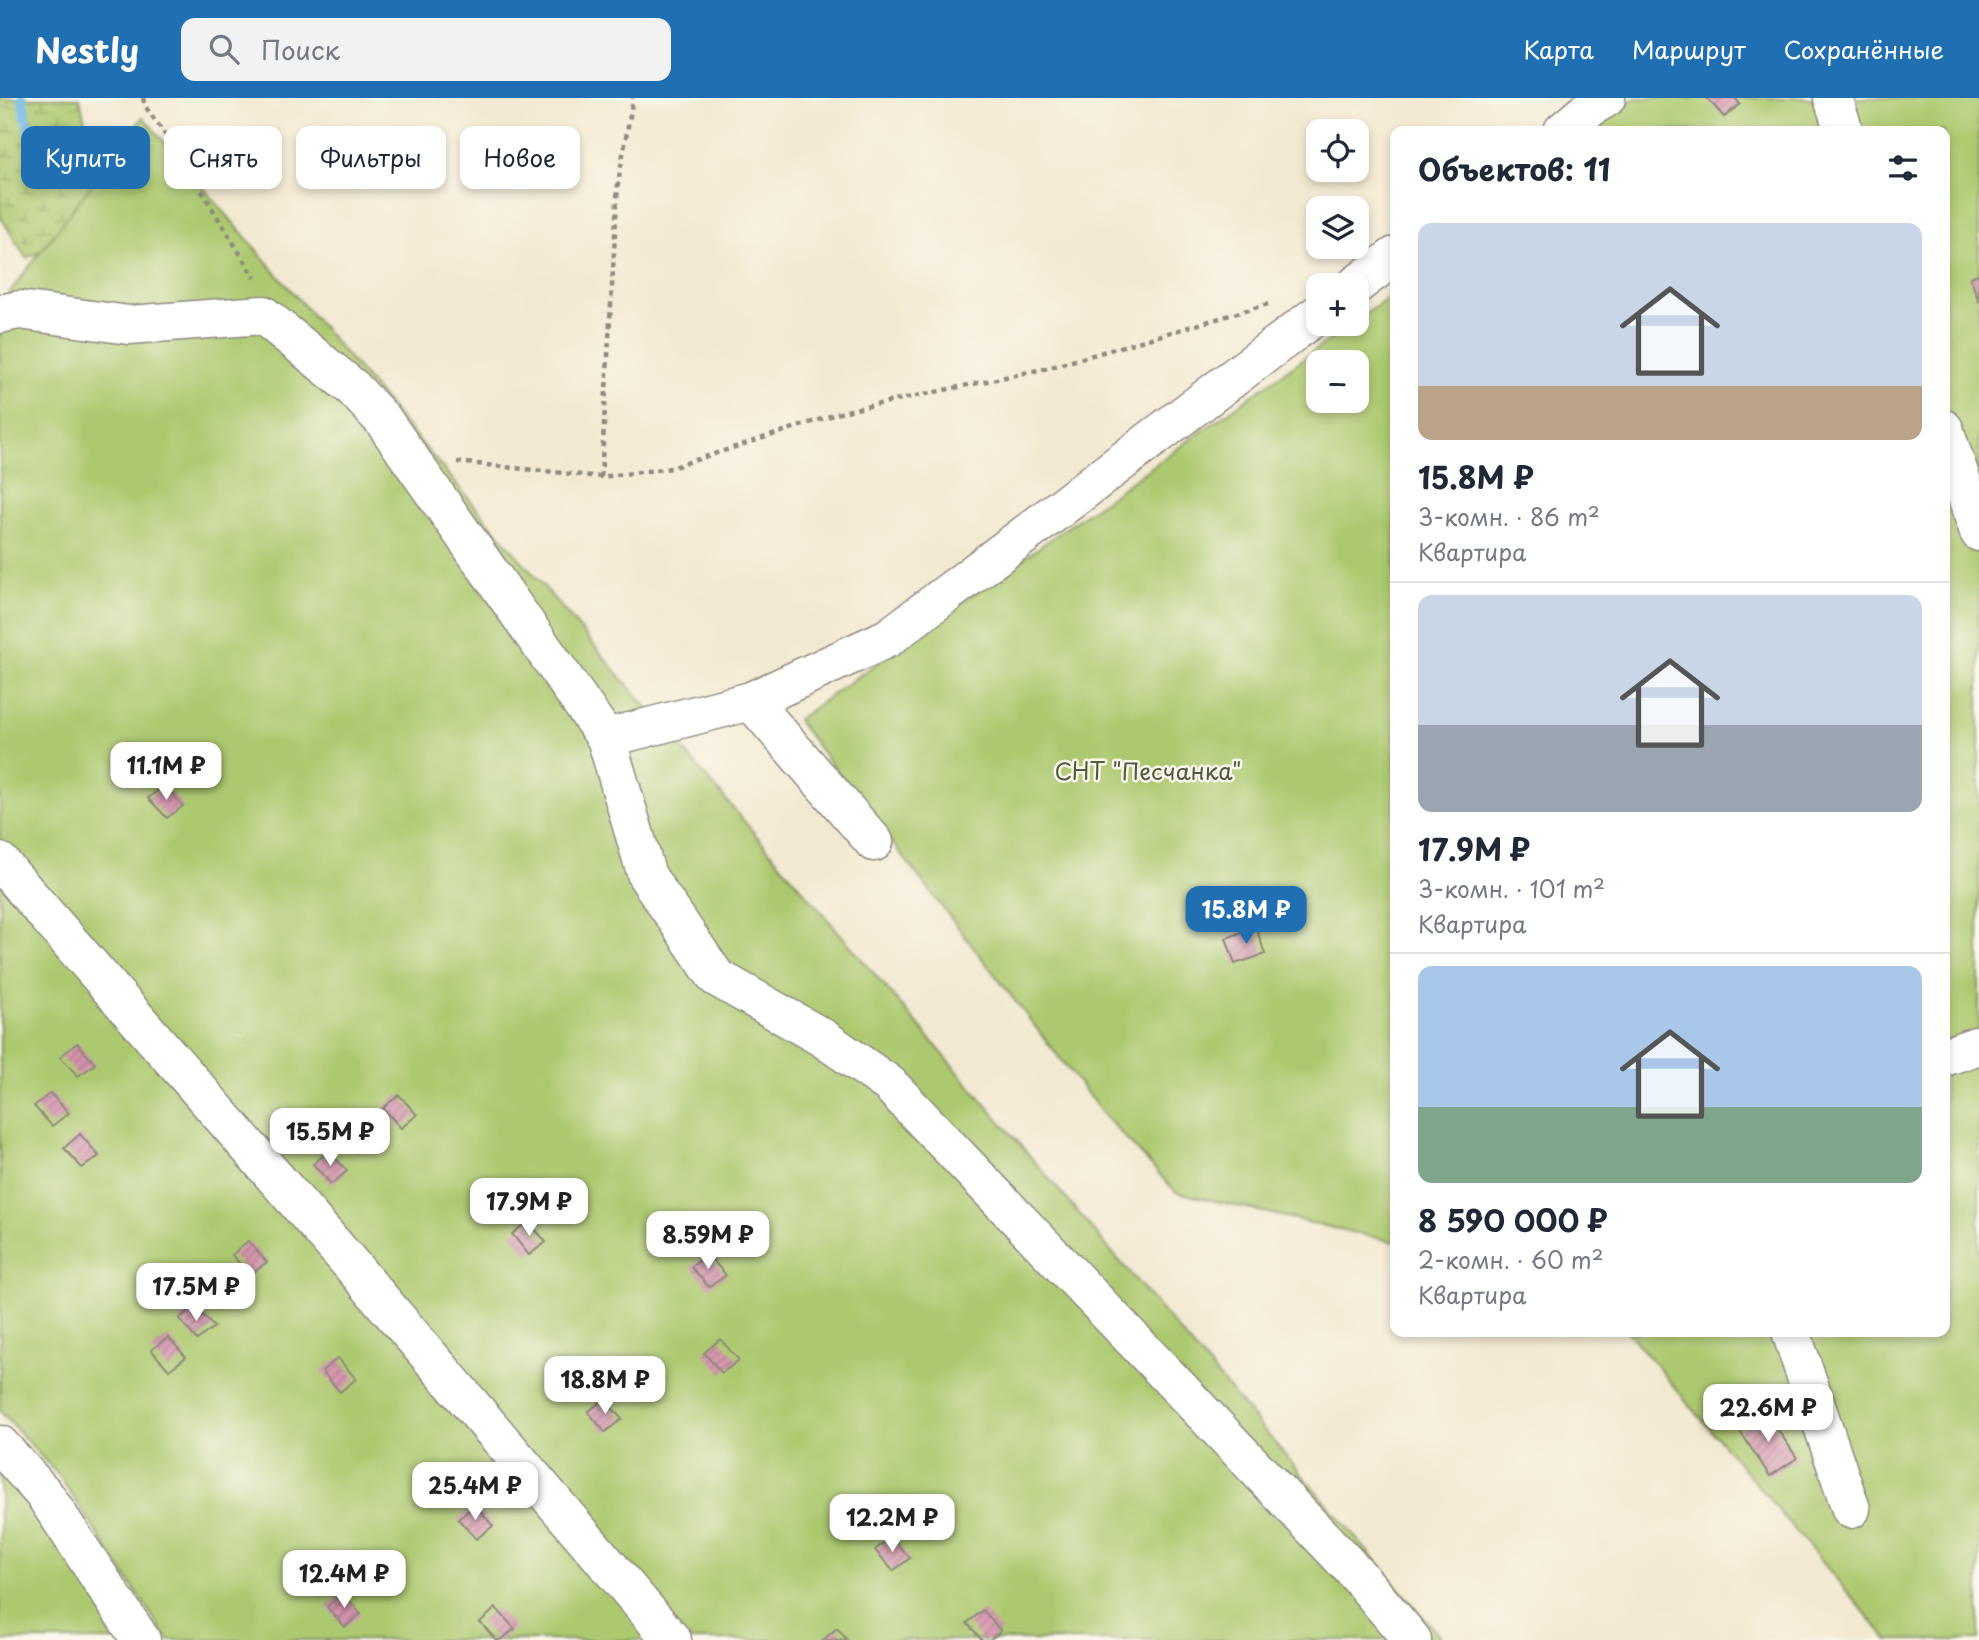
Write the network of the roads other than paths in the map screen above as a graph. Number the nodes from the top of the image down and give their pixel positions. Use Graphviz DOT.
graph roads {
  1 [pos="1606,98"];
  2 [pos="1833,98"];
  3 [pos="1569,126"];
  4 [pos="1842,126"];
  5 [pos="1390,260"];
  6 [pos="1369,275"];
  7 [pos="0,314"];
  8 [pos="1306,323"];
  9 [pos="1950,447"];
  10 [pos="1979,533"];
  11 [pos="751,701"];
  12 [pos="606,738"];
  13 [pos="874,842"];
  14 [pos="0,863"];
  15 [pos="1979,1045"];
  16 [pos="1950,1055"];
  17 [pos="1793,1337"];
  18 [pos="0,1445"];
  19 [pos="1851,1509"];
  20 [pos="141,1640"];
  21 [pos="672,1640"];
  22 [pos="1412,1640"];
  1 -- 3 [label="street"];
  2 -- 4 [label="street"];
  5 -- 6 [label="street"];
  7 -- 12 [label="street"];
  8 -- 11 [label="street"];
  9 -- 10 [label="street"];
  11 -- 12 [label="street"];
  11 -- 13 [label="street"];
  12 -- 22 [label="street"];
  14 -- 21 [label="street"];
  15 -- 16 [label="street"];
  17 -- 19 [label="street"];
  18 -- 20 [label="street"];
}
